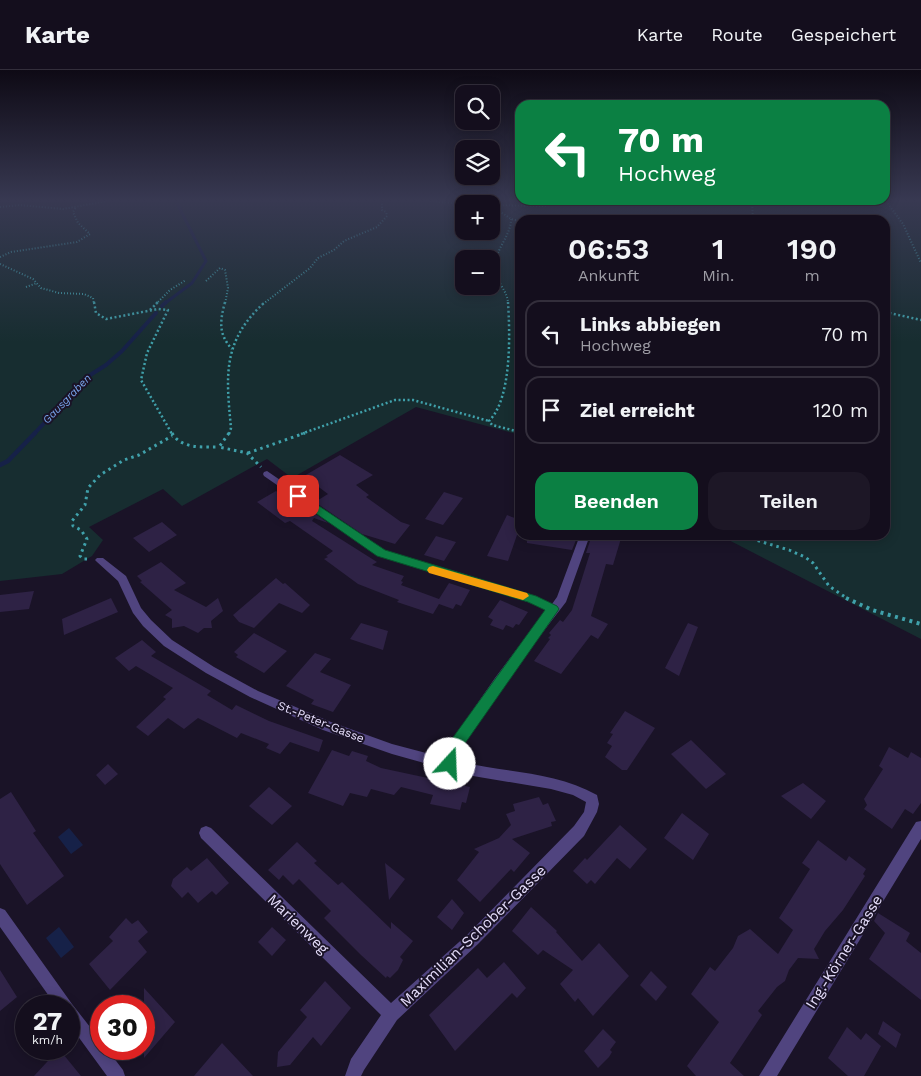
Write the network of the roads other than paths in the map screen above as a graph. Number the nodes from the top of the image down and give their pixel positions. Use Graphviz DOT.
graph roads {
  1 [pos="267,474"];
  2 [pos="583,540"];
  3 [pos="100,560"];
  4 [pos="553,609"];
  5 [pos="450,764"];
  6 [pos="592,798"];
  7 [pos="921,827"];
  8 [pos="206,833"];
  9 [pos="0,915"];
  10 [pos="57,995"];
  11 [pos="391,1014"];
  12 [pos="80,1026"];
  13 [pos="117,1076"];
  14 [pos="353,1076"];
  15 [pos="767,1076"];
  1 -- 4 [label="street"];
  2 -- 4 [label="street"];
  3 -- 5 [label="street, St.-Peter-Gasse"];
  4 -- 5 [label="street"];
  5 -- 6 [label="street, St.-Peter-Gasse"];
  6 -- 11 [label="street, Maximilian-Schober-Gasse"];
  7 -- 15 [label="street, Ing.-Körner-Gasse"];
  8 -- 11 [label="street, Marienweg"];
  9 -- 10 [label="street"];
  11 -- 14 [label="street, Maximilian-Schober-Gasse"];
  12 -- 13 [label="street"];
}
